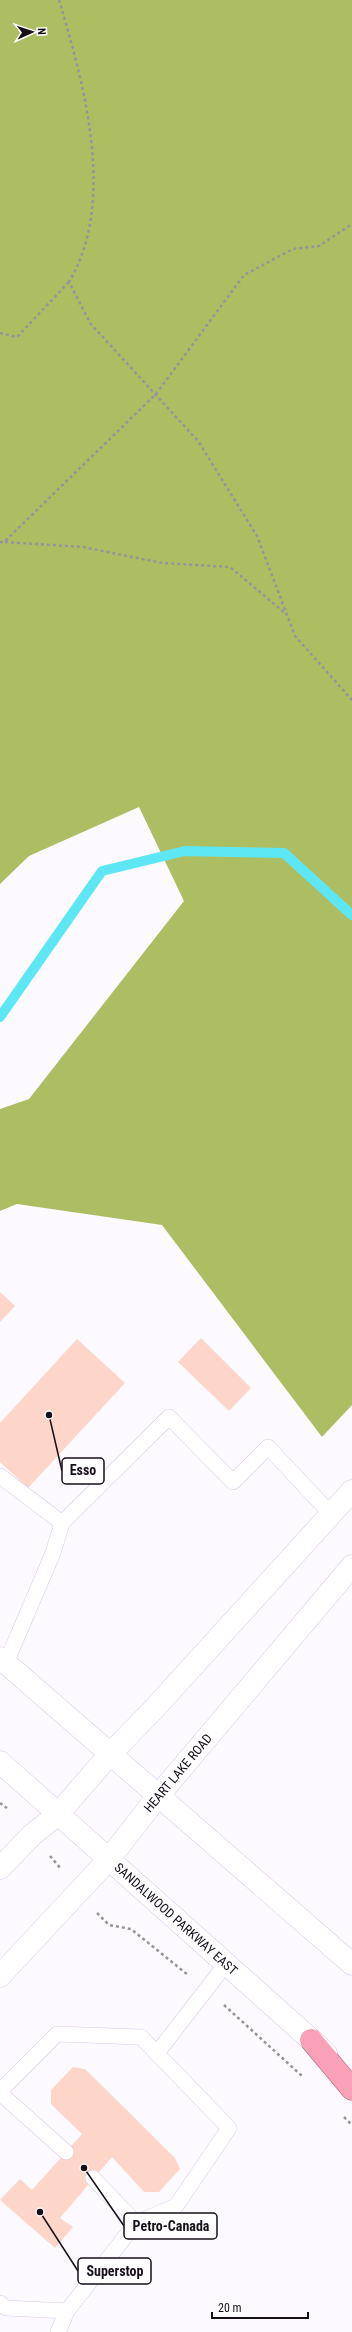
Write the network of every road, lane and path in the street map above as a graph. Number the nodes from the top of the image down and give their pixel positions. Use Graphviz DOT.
graph roads {
  1 [pos="59,0"];
  2 [pos="352,224"];
  3 [pos="69,282"];
  4 [pos="0,333"];
  5 [pos="156,394"];
  6 [pos="0,542"];
  7 [pos="4,542"];
  8 [pos="287,615"];
  9 [pos="352,700"];
  10 [pos="0,1476"];
  11 [pos="352,1491"];
  12 [pos="331,1514"];
  13 [pos="62,1523"];
  14 [pos="352,1566"];
  15 [pos="3,1660"];
  16 [pos="111,1753"];
  17 [pos="0,1762"];
  18 [pos="159,1795"];
  19 [pos="0,1803"];
  20 [pos="7,1808"];
  21 [pos="58,1814"];
  22 [pos="109,1859"];
  23 [pos="0,1868"];
  24 [pos="103,1920"];
  25 [pos="226,1964"];
  26 [pos="352,1964"];
  27 [pos="0,1976"];
  28 [pos="207,1989"];
  29 [pos="311,2040"];
  30 [pos="157,2053"];
  31 [pos="303,2076"];
  32 [pos="352,2076"];
  33 [pos="352,2089"];
  34 [pos="0,2092"];
  35 [pos="341,2114"];
  36 [pos="352,2125"];
  37 [pos="66,2152"];
  38 [pos="93,2178"];
  39 [pos="136,2223"];
  40 [pos="0,2303"];
  41 [pos="67,2310"];
  42 [pos="58,2332"];
  1 -- 3 [label="path"];
  2 -- 5 [label="path"];
  3 -- 4 [label="path"];
  3 -- 5 [label="path"];
  5 -- 7 [label="path"];
  5 -- 8 [label="path"];
  6 -- 7 [label="path"];
  7 -- 8 [label="path"];
  8 -- 9 [label="path"];
  10 -- 13 [label="lane"];
  11 -- 12 [label="street"];
  12 -- 13 [label="lane"];
  12 -- 16 [label="street"];
  13 -- 15 [label="lane"];
  14 -- 18 [label="street, HEART LAKE ROAD"];
  15 -- 16 [label="street"];
  16 -- 18 [label="street"];
  16 -- 21 [label="street"];
  17 -- 21 [label="street, SANDALWOOD PARKWAY EAST"];
  18 -- 22 [label="street, HEART LAKE ROAD"];
  18 -- 26 [label="street"];
  19 -- 20 [label="path"];
  21 -- 22 [label="street, SANDALWOOD PARKWAY EAST"];
  21 -- 23 [label="street"];
  22 -- 25 [label="street, SANDALWOOD PARKWAY EAST"];
  22 -- 27 [label="street, HEART LAKE ROAD"];
  24 -- 28 [label="path"];
  25 -- 28 [label="lane"];
  25 -- 29 [label="street, SANDALWOOD PARKWAY EAST"];
  28 -- 30 [label="lane"];
  28 -- 31 [label="path"];
  29 -- 32 [label="street, SANDALWOOD PARKWAY EAST"];
  29 -- 33 [label="highway"];
  30 -- 34 [label="lane"];
  30 -- 39 [label="lane"];
  34 -- 37 [label="lane"];
  35 -- 36 [label="path"];
  38 -- 39 [label="lane"];
  39 -- 41 [label="lane"];
  40 -- 41 [label="lane"];
  41 -- 42 [label="lane"];
}
